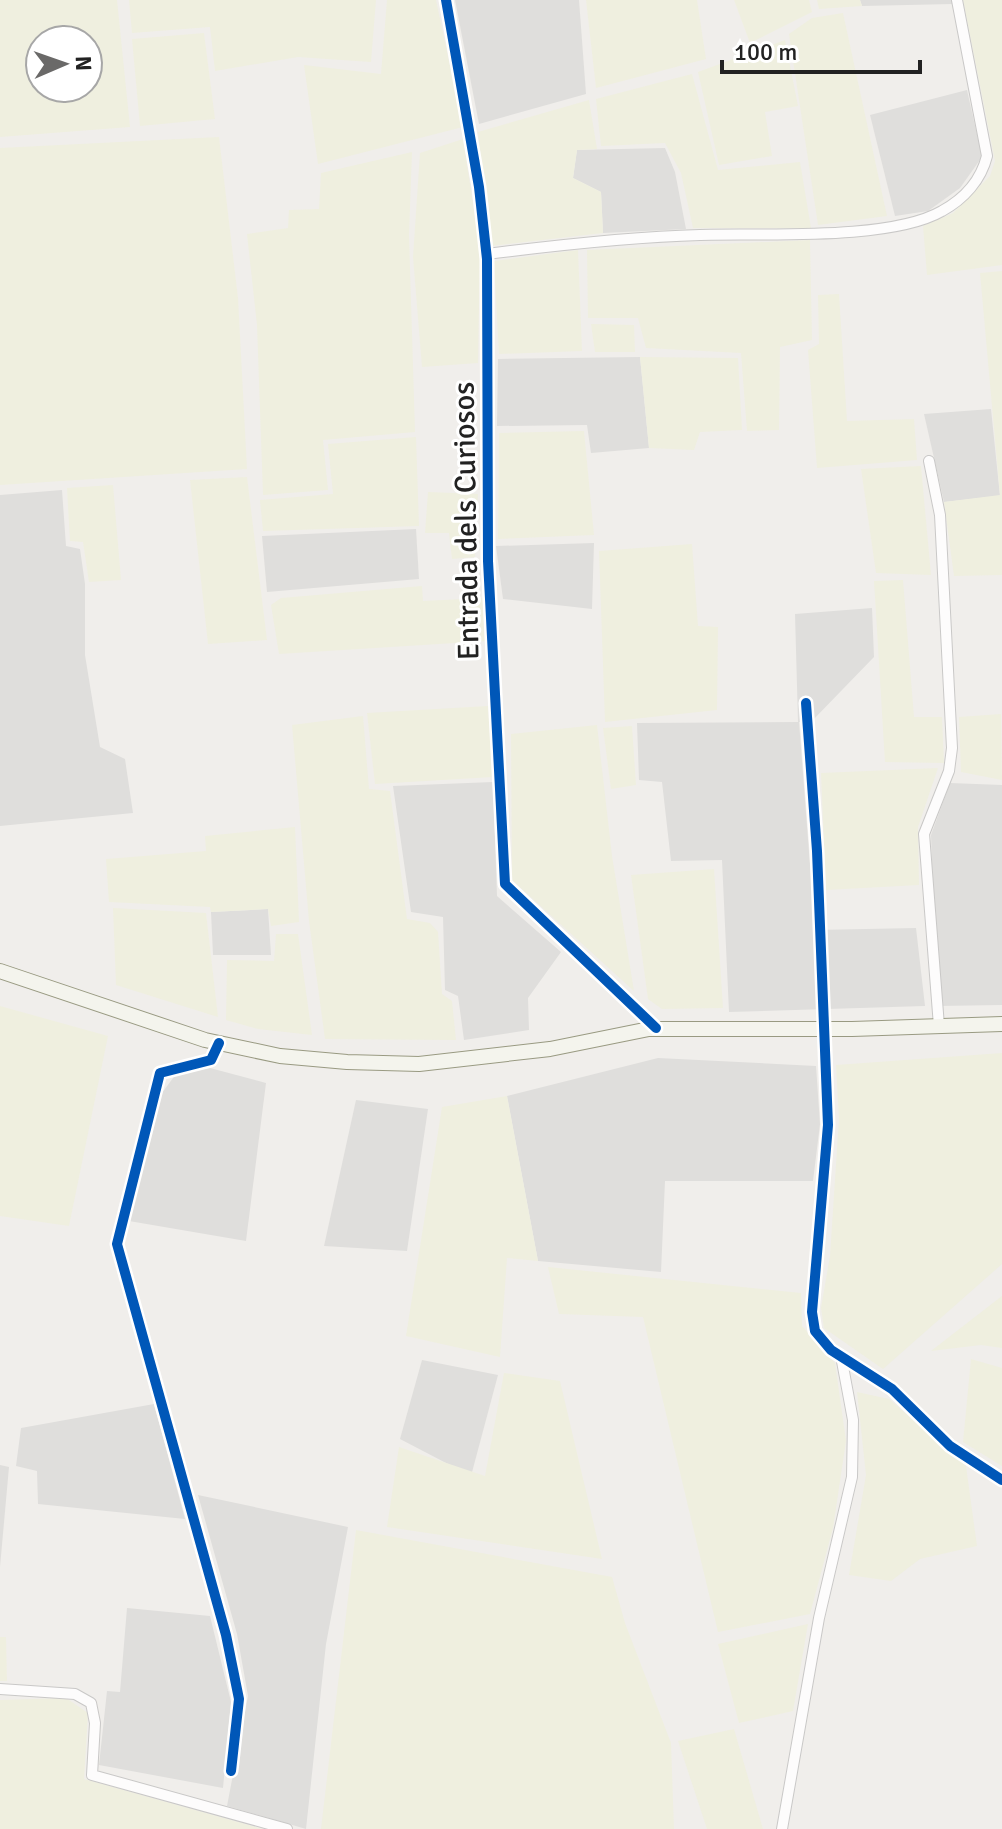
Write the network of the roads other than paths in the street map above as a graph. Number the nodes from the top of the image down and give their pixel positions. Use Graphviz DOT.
graph roads {
  1 [pos="446,0"];
  2 [pos="957,0"];
  3 [pos="487,254"];
  4 [pos="929,461"];
  5 [pos="806,703"];
  6 [pos="0,971"];
  7 [pos="1002,1024"];
  8 [pos="939,1026"];
  9 [pos="656,1028"];
  10 [pos="822,1029"];
  11 [pos="219,1043"];
  12 [pos="841,1356"];
  13 [pos="1002,1480"];
  14 [pos="0,1689"];
  15 [pos="231,1771"];
  16 [pos="287,1829"];
  17 [pos="782,1829"];
  1 -- 3 [label="street, Entrada dels Curiosos"];
  2 -- 3 [label="street"];
  3 -- 9 [label="street, Entrada dels Curiosos"];
  4 -- 8 [label="street"];
  5 -- 10 [label="street"];
  6 -- 11 [label="main road"];
  7 -- 8 [label="main road"];
  8 -- 10 [label="main road"];
  9 -- 10 [label="main road"];
  9 -- 11 [label="main road"];
  10 -- 12 [label="street"];
  11 -- 15 [label="street"];
  12 -- 13 [label="street"];
  12 -- 17 [label="street"];
  14 -- 16 [label="street"];
}
